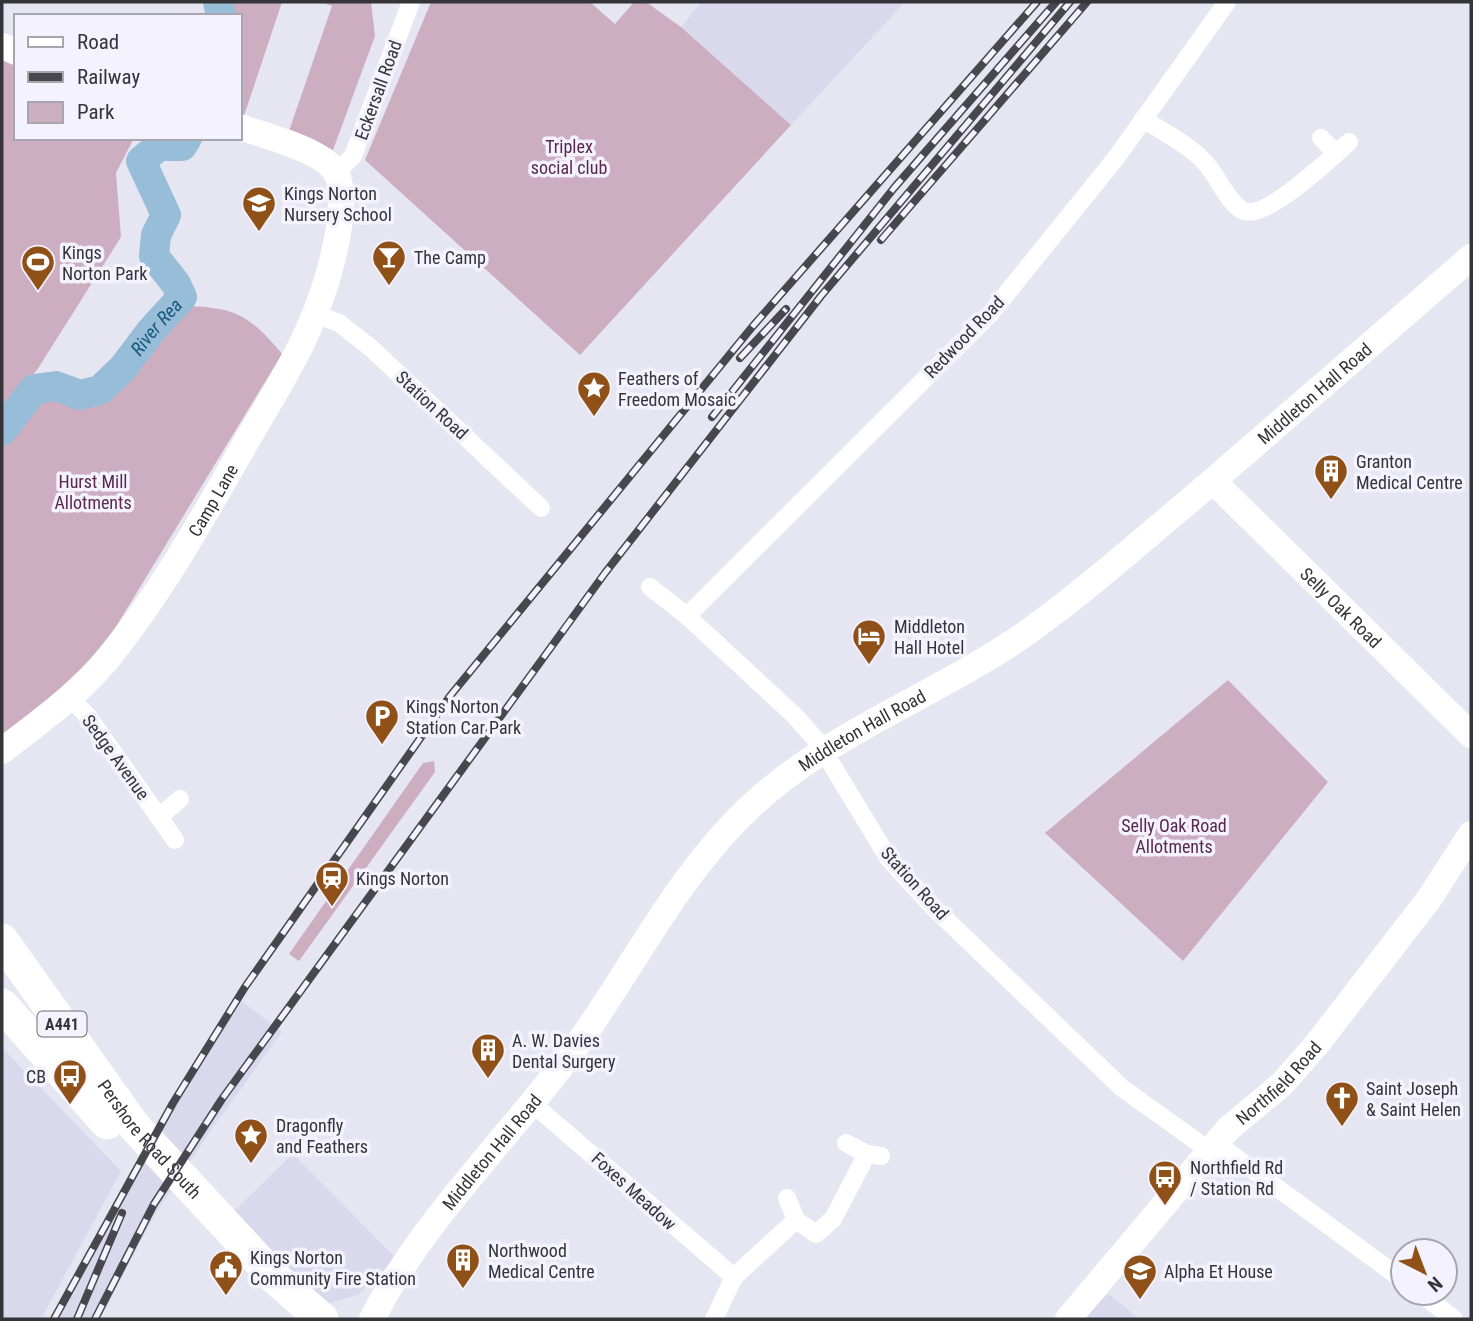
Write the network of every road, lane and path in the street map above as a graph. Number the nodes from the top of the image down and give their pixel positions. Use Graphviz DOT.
graph roads {
  1 [pos="411,2"];
  2 [pos="1227,2"];
  3 [pos="1143,119"];
  4 [pos="242,128"];
  5 [pos="1321,138"];
  6 [pos="336,173"];
  7 [pos="1471,257"];
  8 [pos="315,314"];
  9 [pos="1213,481"];
  10 [pos="541,508"];
  11 [pos="650,587"];
  12 [pos="687,616"];
  13 [pos="70,698"];
  14 [pos="1471,735"];
  15 [pos="2,751"];
  16 [pos="823,752"];
  17 [pos="180,799"];
  18 [pos="159,817"];
  19 [pos="1471,834"];
  20 [pos="175,840"];
  21 [pos="2,940"];
  22 [pos="2,1004"];
  23 [pos="534,1105"];
  24 [pos="126,1128"];
  25 [pos="846,1143"];
  26 [pos="1213,1147"];
  27 [pos="787,1198"];
  28 [pos="796,1220"];
  29 [pos="1389,1270"];
  30 [pos="734,1277"];
  31 [pos="1438,1307"];
  32 [pos="285,1319"];
  33 [pos="322,1319"];
  34 [pos="372,1319"];
  35 [pos="714,1319"];
  36 [pos="1068,1319"];
  37 [pos="1454,1319"];
  1 -- 6 [label="street, Eckersall Road"];
  2 -- 3 [label="street, Redwood Road"];
  3 -- 5 [label="street"];
  3 -- 12 [label="street, Redwood Road"];
  4 -- 6 [label="street"];
  6 -- 8 [label="street, Camp Lane"];
  7 -- 9 [label="street, Middleton Hall Road"];
  8 -- 10 [label="street, Station Road"];
  8 -- 13 [label="street, Camp Lane"];
  9 -- 14 [label="street, Selly Oak Road"];
  9 -- 16 [label="street, Middleton Hall Road"];
  11 -- 12 [label="street, Station Road"];
  12 -- 16 [label="street, Station Road"];
  13 -- 15 [label="street, Camp Lane"];
  13 -- 18 [label="street, Sedge Avenue"];
  16 -- 23 [label="street, Middleton Hall Road"];
  16 -- 26 [label="street, Station Road"];
  17 -- 18 [label="street, Sedge Avenue"];
  18 -- 20 [label="street, Sedge Avenue"];
  19 -- 26 [label="street, Northfield Road"];
  21 -- 24 [label="highway, Pershore Road South / A441"];
  22 -- 24 [label="highway, Pershore Road South / A441"];
  23 -- 30 [label="street, Foxes Meadow"];
  23 -- 34 [label="street, Middleton Hall Road"];
  24 -- 32 [label="highway, Pershore Road South / A441"];
  24 -- 33 [label="highway, Pershore Road South / A441"];
  25 -- 28 [label="street"];
  26 -- 29 [label="street, Station Road"];
  26 -- 36 [label="street, Northfield Road"];
  27 -- 28 [label="street"];
  28 -- 30 [label="street"];
  30 -- 35 [label="street"];
  31 -- 37 [label="street"];
}
